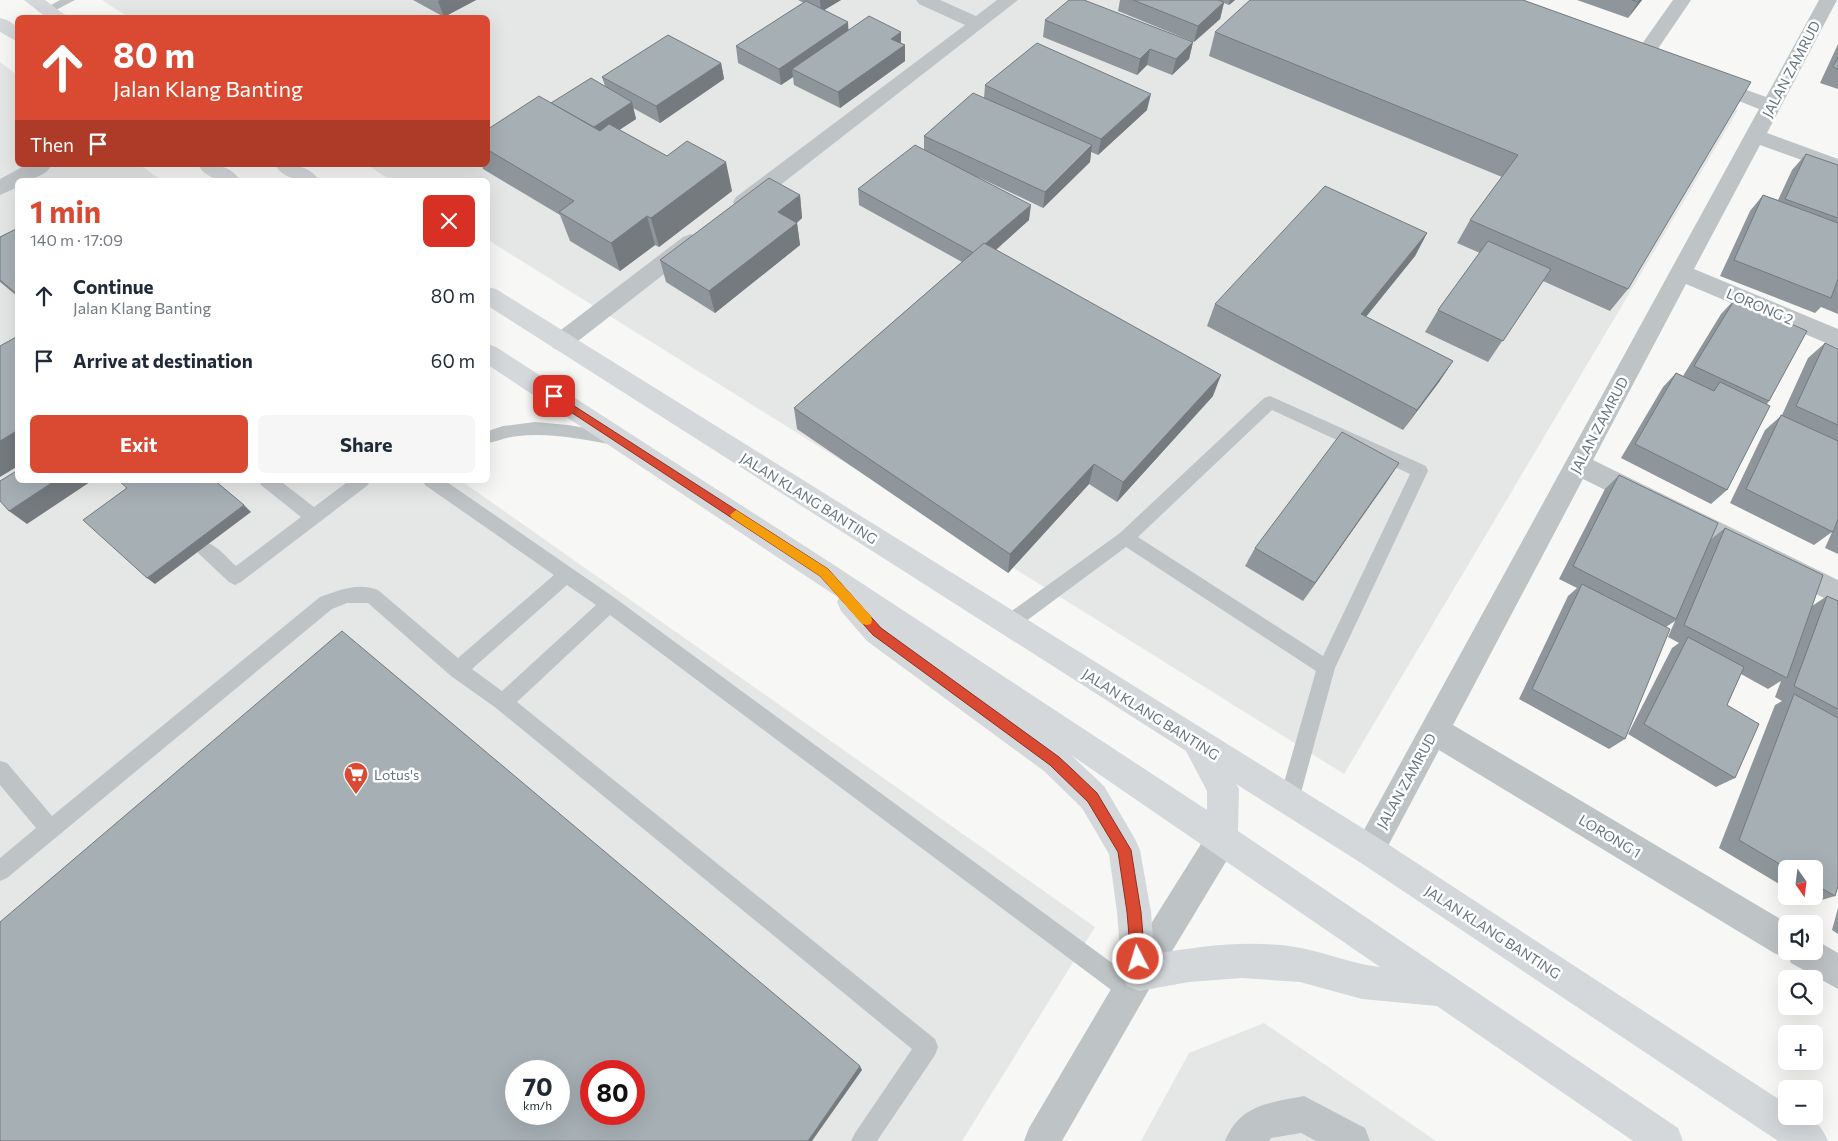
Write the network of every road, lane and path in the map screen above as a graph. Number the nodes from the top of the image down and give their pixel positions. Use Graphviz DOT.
graph roads {
  1 [pos="69,0"];
  2 [pos="925,0"];
  3 [pos="1008,0"];
  4 [pos="1682,0"];
  5 [pos="47,9"];
  6 [pos="1829,10"];
  7 [pos="978,24"];
  8 [pos="1624,51"];
  9 [pos="1642,58"];
  10 [pos="1660,64"];
  11 [pos="1688,75"];
  12 [pos="1771,106"];
  13 [pos="1755,136"];
  14 [pos="1838,166"];
  15 [pos="38,167"];
  16 [pos="211,167"];
  17 [pos="288,167"];
  18 [pos="18,178"];
  19 [pos="226,178"];
  20 [pos="305,178"];
  21 [pos="15,180"];
  22 [pos="0,188"];
  23 [pos="1682,273"];
  24 [pos="490,296"];
  25 [pos="1838,339"];
  26 [pos="561,342"];
  27 [pos="490,354"];
  28 [pos="490,436"];
  29 [pos="622,440"];
  30 [pos="1578,464"];
  31 [pos="271,483"];
  32 [pos="358,483"];
  33 [pos="435,483"];
  34 [pos="314,517"];
  35 [pos="1126,538"];
  36 [pos="204,548"];
  37 [pos="824,573"];
  38 [pos="566,575"];
  39 [pos="1838,593"];
  40 [pos="609,604"];
  41 [pos="1008,624"];
  42 [pos="1326,668"];
  43 [pos="458,670"];
  44 [pos="503,702"];
  45 [pos="1434,730"];
  46 [pos="1196,742"];
  47 [pos="0,770"];
  48 [pos="1289,800"];
  49 [pos="50,829"];
  50 [pos="1222,839"];
  51 [pos="1368,850"];
  52 [pos="0,870"];
  53 [pos="1778,936"];
  54 [pos="1818,960"];
  55 [pos="1838,972"];
  56 [pos="1134,982"];
  57 [pos="1440,989"];
  58 [pos="863,1141"];
  59 [pos="1042,1141"];
  60 [pos="1243,1141"];
  61 [pos="1352,1141"];
  62 [pos="1664,1141"];
  63 [pos="1810,1141"];
  1 -- 5 [label="lane"];
  2 -- 7 [label="street"];
  3 -- 7 [label="street"];
  4 -- 9 [label="street"];
  6 -- 12 [label="street, JALAN ZAMRUD"];
  7 -- 26 [label="street"];
  8 -- 9 [label="street"];
  9 -- 10 [label="street"];
  11 -- 12 [label="street"];
  12 -- 13 [label="street, JALAN ZAMRUD"];
  13 -- 14 [label="street"];
  13 -- 23 [label="street, JALAN ZAMRUD"];
  15 -- 18 [label="street"];
  16 -- 19 [label="highway"];
  17 -- 20 [label="highway"];
  21 -- 22 [label="street"];
  23 -- 25 [label="street, LORONG 2"];
  23 -- 30 [label="street, JALAN ZAMRUD"];
  24 -- 26 [label="highway, JALAN KLANG BANTING"];
  26 -- 41 [label="highway, JALAN KLANG BANTING"];
  27 -- 29 [label="highway"];
  28 -- 29 [label="lane"];
  29 -- 37 [label="highway"];
  30 -- 39 [label="street"];
  30 -- 45 [label="street, JALAN ZAMRUD"];
  31 -- 34 [label="lane"];
  32 -- 34 [label="lane"];
  33 -- 38 [label="lane"];
  34 -- 36 [label="lane"];
  35 -- 41 [label="lane"];
  35 -- 42 [label="lane"];
  35 -- 42 [label="lane"];
  37 -- 50 [label="highway"];
  37 -- 56 [label="highway"];
  38 -- 40 [label="lane"];
  38 -- 43 [label="lane"];
  40 -- 44 [label="lane"];
  40 -- 56 [label="lane"];
  41 -- 46 [label="highway, JALAN KLANG BANTING"];
  42 -- 48 [label="lane"];
  43 -- 44 [label="lane"];
  43 -- 49 [label="lane"];
  44 -- 58 [label="lane"];
  45 -- 51 [label="street, JALAN ZAMRUD"];
  45 -- 53 [label="street, LORONG 1"];
  46 -- 48 [label="highway, JALAN KLANG BANTING"];
  46 -- 50 [label="highway"];
  47 -- 49 [label="lane"];
  48 -- 51 [label="highway, JALAN KLANG BANTING"];
  49 -- 52 [label="lane"];
  50 -- 56 [label="street"];
  50 -- 57 [label="highway"];
  51 -- 63 [label="highway, JALAN KLANG BANTING"];
  54 -- 55 [label="street"];
  56 -- 57 [label="highway"];
  56 -- 59 [label="street"];
  57 -- 62 [label="highway"];
  60 -- 61 [label="street"];
}
